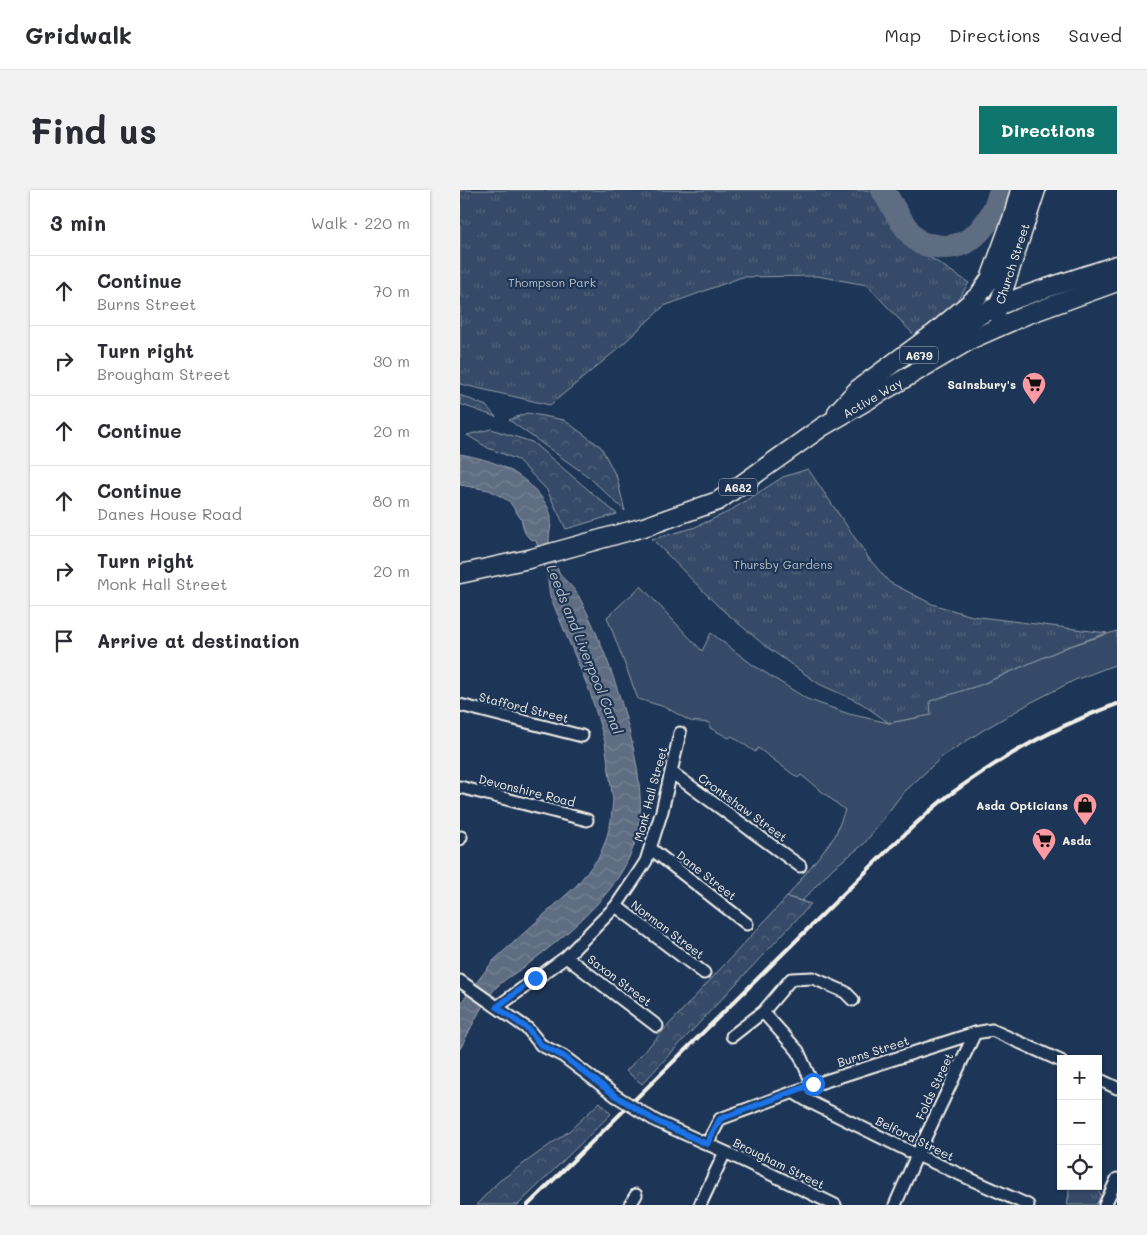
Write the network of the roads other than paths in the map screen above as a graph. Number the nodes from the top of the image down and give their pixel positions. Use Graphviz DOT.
graph roads {
  1 [pos="1020,190"];
  2 [pos="1036,190"];
  3 [pos="1117,265"];
  4 [pos="990,279"];
  5 [pos="1117,282"];
  6 [pos="999,306"];
  7 [pos="1026,315"];
  8 [pos="953,317"];
  9 [pos="984,333"];
  10 [pos="841,408"];
  11 [pos="822,427"];
  12 [pos="460,574"];
  13 [pos="460,705"];
  14 [pos="680,733"];
  15 [pos="582,736"];
  16 [pos="671,772"];
  17 [pos="460,787"];
  18 [pos="587,820"];
  19 [pos="650,848"];
  20 [pos="800,866"];
  21 [pos="616,906"];
  22 [pos="748,924"];
  23 [pos="566,957"];
  24 [pos="704,973"];
  25 [pos="461,981"];
  26 [pos="853,1000"];
  27 [pos="495,1005"];
  28 [pos="763,1012"];
  29 [pos="657,1026"];
  30 [pos="975,1033"];
  31 [pos="732,1036"];
  32 [pos="1057,1059"];
  33 [pos="1102,1081"];
  34 [pos="813,1084"];
  35 [pos="1117,1088"];
  36 [pos="793,1092"];
  37 [pos="707,1144"];
  38 [pos="725,1152"];
  39 [pos="917,1155"];
  40 [pos="1117,1179"];
  41 [pos="700,1205"];
  42 [pos="835,1205"];
  43 [pos="895,1205"];
  44 [pos="1028,1205"];
  45 [pos="1105,1205"];
  1 -- 4 [label="main road, Church Street"];
  2 -- 6 [label="main road, Church Street"];
  3 -- 6 [label="main road, Active Way / A679"];
  4 -- 6 [label="main road"];
  4 -- 8 [label="main road, Church Street"];
  5 -- 7 [label="main road, Active Way / A679"];
  6 -- 7 [label="main road"];
  6 -- 9 [label="main road, Church Street"];
  6 -- 10 [label="main road, Active Way / A679"];
  7 -- 9 [label="main road, Active Way / A679"];
  8 -- 10 [label="main road, Active Way"];
  9 -- 11 [label="main road, Active Way / A679"];
  10 -- 11 [label="main road, Active Way / A679"];
  11 -- 12 [label="main road, A682"];
  13 -- 15 [label="street, Stafford Street"];
  14 -- 16 [label="street, Monk Hall Street"];
  16 -- 19 [label="street, Monk Hall Street"];
  16 -- 20 [label="street, Cronkshaw Street"];
  17 -- 18 [label="street, Devonshire Road"];
  19 -- 21 [label="street, Monk Hall Street"];
  19 -- 22 [label="street, Dane Street"];
  21 -- 23 [label="street, Monk Hall Street"];
  21 -- 24 [label="street, Norman Street"];
  23 -- 27 [label="street, Monk Hall Street"];
  23 -- 29 [label="street, Saxon Street"];
  25 -- 27 [label="street, Brougham Street"];
  26 -- 28 [label="street"];
  27 -- 37 [label="street, Brougham Street, bridge"];
  28 -- 31 [label="street"];
  28 -- 34 [label="street"];
  30 -- 32 [label="street, Burns Street"];
  30 -- 34 [label="street, Burns Street"];
  30 -- 39 [label="street, Folds Street"];
  33 -- 35 [label="street"];
  34 -- 36 [label="street, Burns Street"];
  36 -- 37 [label="street, Burns Street"];
  36 -- 39 [label="street, Belford Street"];
  37 -- 38 [label="street, Brougham Street"];
  38 -- 41 [label="street"];
  38 -- 42 [label="street, Brougham Street"];
  39 -- 43 [label="street, Folds Street"];
  39 -- 44 [label="street, Belford Street"];
  40 -- 45 [label="street"];
}
